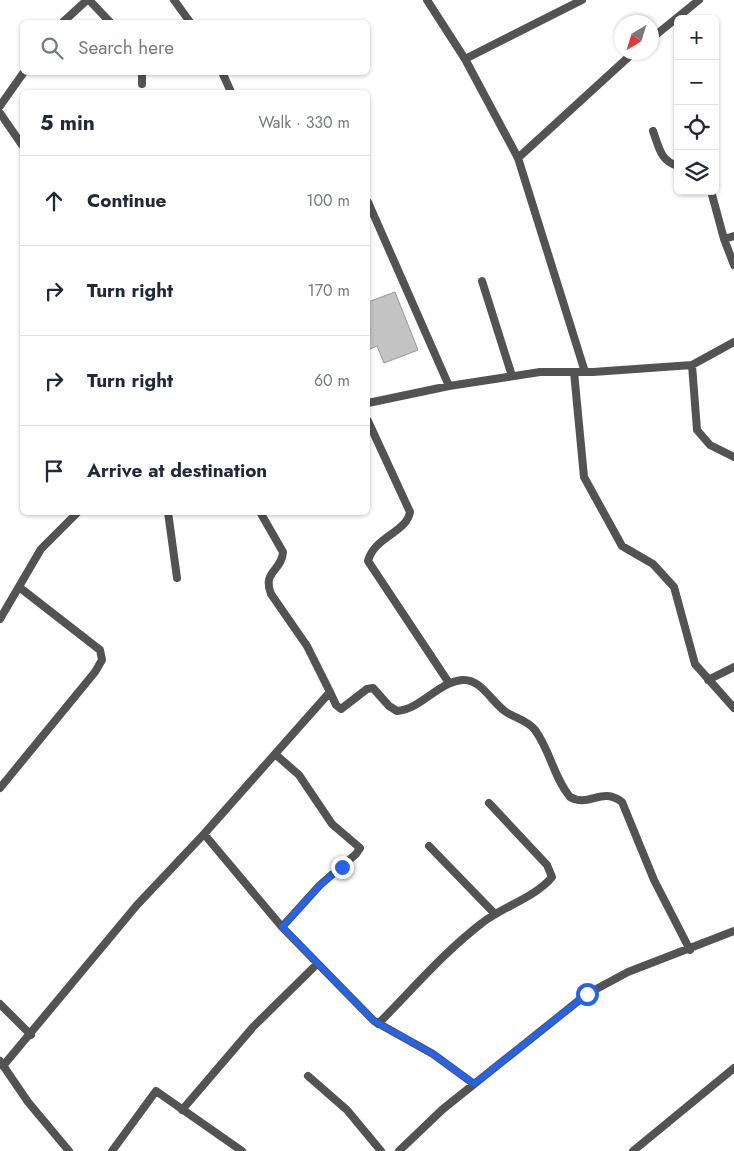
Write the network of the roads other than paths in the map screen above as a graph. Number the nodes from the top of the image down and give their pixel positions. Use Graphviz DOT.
graph roads {
  1 [pos="88,0"];
  2 [pos="174,0"];
  3 [pos="427,0"];
  4 [pos="582,0"];
  5 [pos="699,0"];
  6 [pos="65,20"];
  7 [pos="108,20"];
  8 [pos="189,20"];
  9 [pos="659,32"];
  10 [pos="465,59"];
  11 [pos="625,60"];
  12 [pos="22,75"];
  13 [pos="142,75"];
  14 [pos="224,75"];
  15 [pos="142,84"];
  16 [pos="231,90"];
  17 [pos="0,106"];
  18 [pos="0,113"];
  19 [pos="653,131"];
  20 [pos="20,142"];
  21 [pos="518,158"];
  22 [pos="674,165"];
  23 [pos="712,195"];
  24 [pos="370,207"];
  25 [pos="734,236"];
  26 [pos="724,239"];
  27 [pos="734,265"];
  28 [pos="482,281"];
  29 [pos="734,342"];
  30 [pos="692,365"];
  31 [pos="574,372"];
  32 [pos="585,372"];
  33 [pos="512,376"];
  34 [pos="448,386"];
  35 [pos="370,403"];
  36 [pos="370,425"];
  37 [pos="734,457"];
  38 [pos="75,515"];
  39 [pos="168,515"];
  40 [pos="262,515"];
  41 [pos="177,578"];
  42 [pos="19,587"];
  43 [pos="0,619"];
  44 [pos="734,667"];
  45 [pos="708,680"];
  46 [pos="449,683"];
  47 [pos="330,692"];
  48 [pos="734,708"];
  49 [pos="275,754"];
  50 [pos="0,788"];
  51 [pos="489,802"];
  52 [pos="204,834"];
  53 [pos="429,846"];
  54 [pos="495,914"];
  55 [pos="282,927"];
  56 [pos="734,931"];
  57 [pos="690,950"];
  58 [pos="316,964"];
  59 [pos="0,1004"];
  60 [pos="378,1024"];
  61 [pos="31,1035"];
  62 [pos="2,1064"];
  63 [pos="734,1068"];
  64 [pos="308,1076"];
  65 [pos="474,1084"];
  66 [pos="182,1110"];
  67 [pos="69,1151"];
  68 [pos="112,1151"];
  69 [pos="242,1151"];
  70 [pos="381,1151"];
  71 [pos="399,1151"];
  72 [pos="633,1151"];
  1 -- 6 [label="street"];
  1 -- 7 [label="street"];
  2 -- 8 [label="street"];
  3 -- 10 [label="street"];
  4 -- 10 [label="street"];
  5 -- 9 [label="street"];
  10 -- 21 [label="street"];
  11 -- 21 [label="street"];
  12 -- 17 [label="street"];
  13 -- 15 [label="street"];
  14 -- 16 [label="street"];
  18 -- 20 [label="street"];
  19 -- 22 [label="street"];
  21 -- 32 [label="street"];
  23 -- 26 [label="street"];
  24 -- 34 [label="street"];
  25 -- 26 [label="street"];
  26 -- 27 [label="street"];
  28 -- 33 [label="street"];
  29 -- 30 [label="street"];
  30 -- 32 [label="street"];
  30 -- 37 [label="street"];
  31 -- 32 [label="street"];
  31 -- 33 [label="street"];
  31 -- 45 [label="street"];
  33 -- 34 [label="street"];
  34 -- 35 [label="street"];
  36 -- 46 [label="street"];
  38 -- 42 [label="street"];
  39 -- 41 [label="street"];
  40 -- 47 [label="street"];
  42 -- 43 [label="street"];
  42 -- 50 [label="street"];
  44 -- 45 [label="street"];
  45 -- 48 [label="street"];
  46 -- 47 [label="street"];
  46 -- 57 [label="street"];
  47 -- 49 [label="street"];
  49 -- 52 [label="street"];
  49 -- 55 [label="street"];
  51 -- 54 [label="street"];
  52 -- 55 [label="street"];
  52 -- 61 [label="street"];
  53 -- 54 [label="street"];
  54 -- 60 [label="street"];
  55 -- 58 [label="street"];
  56 -- 57 [label="street"];
  57 -- 65 [label="street"];
  58 -- 60 [label="street"];
  58 -- 66 [label="street"];
  59 -- 61 [label="street"];
  60 -- 65 [label="street"];
  61 -- 62 [label="street"];
  62 -- 67 [label="street"];
  63 -- 72 [label="street"];
  64 -- 70 [label="street"];
  65 -- 71 [label="street"];
  66 -- 68 [label="street"];
  66 -- 69 [label="street"];
}
